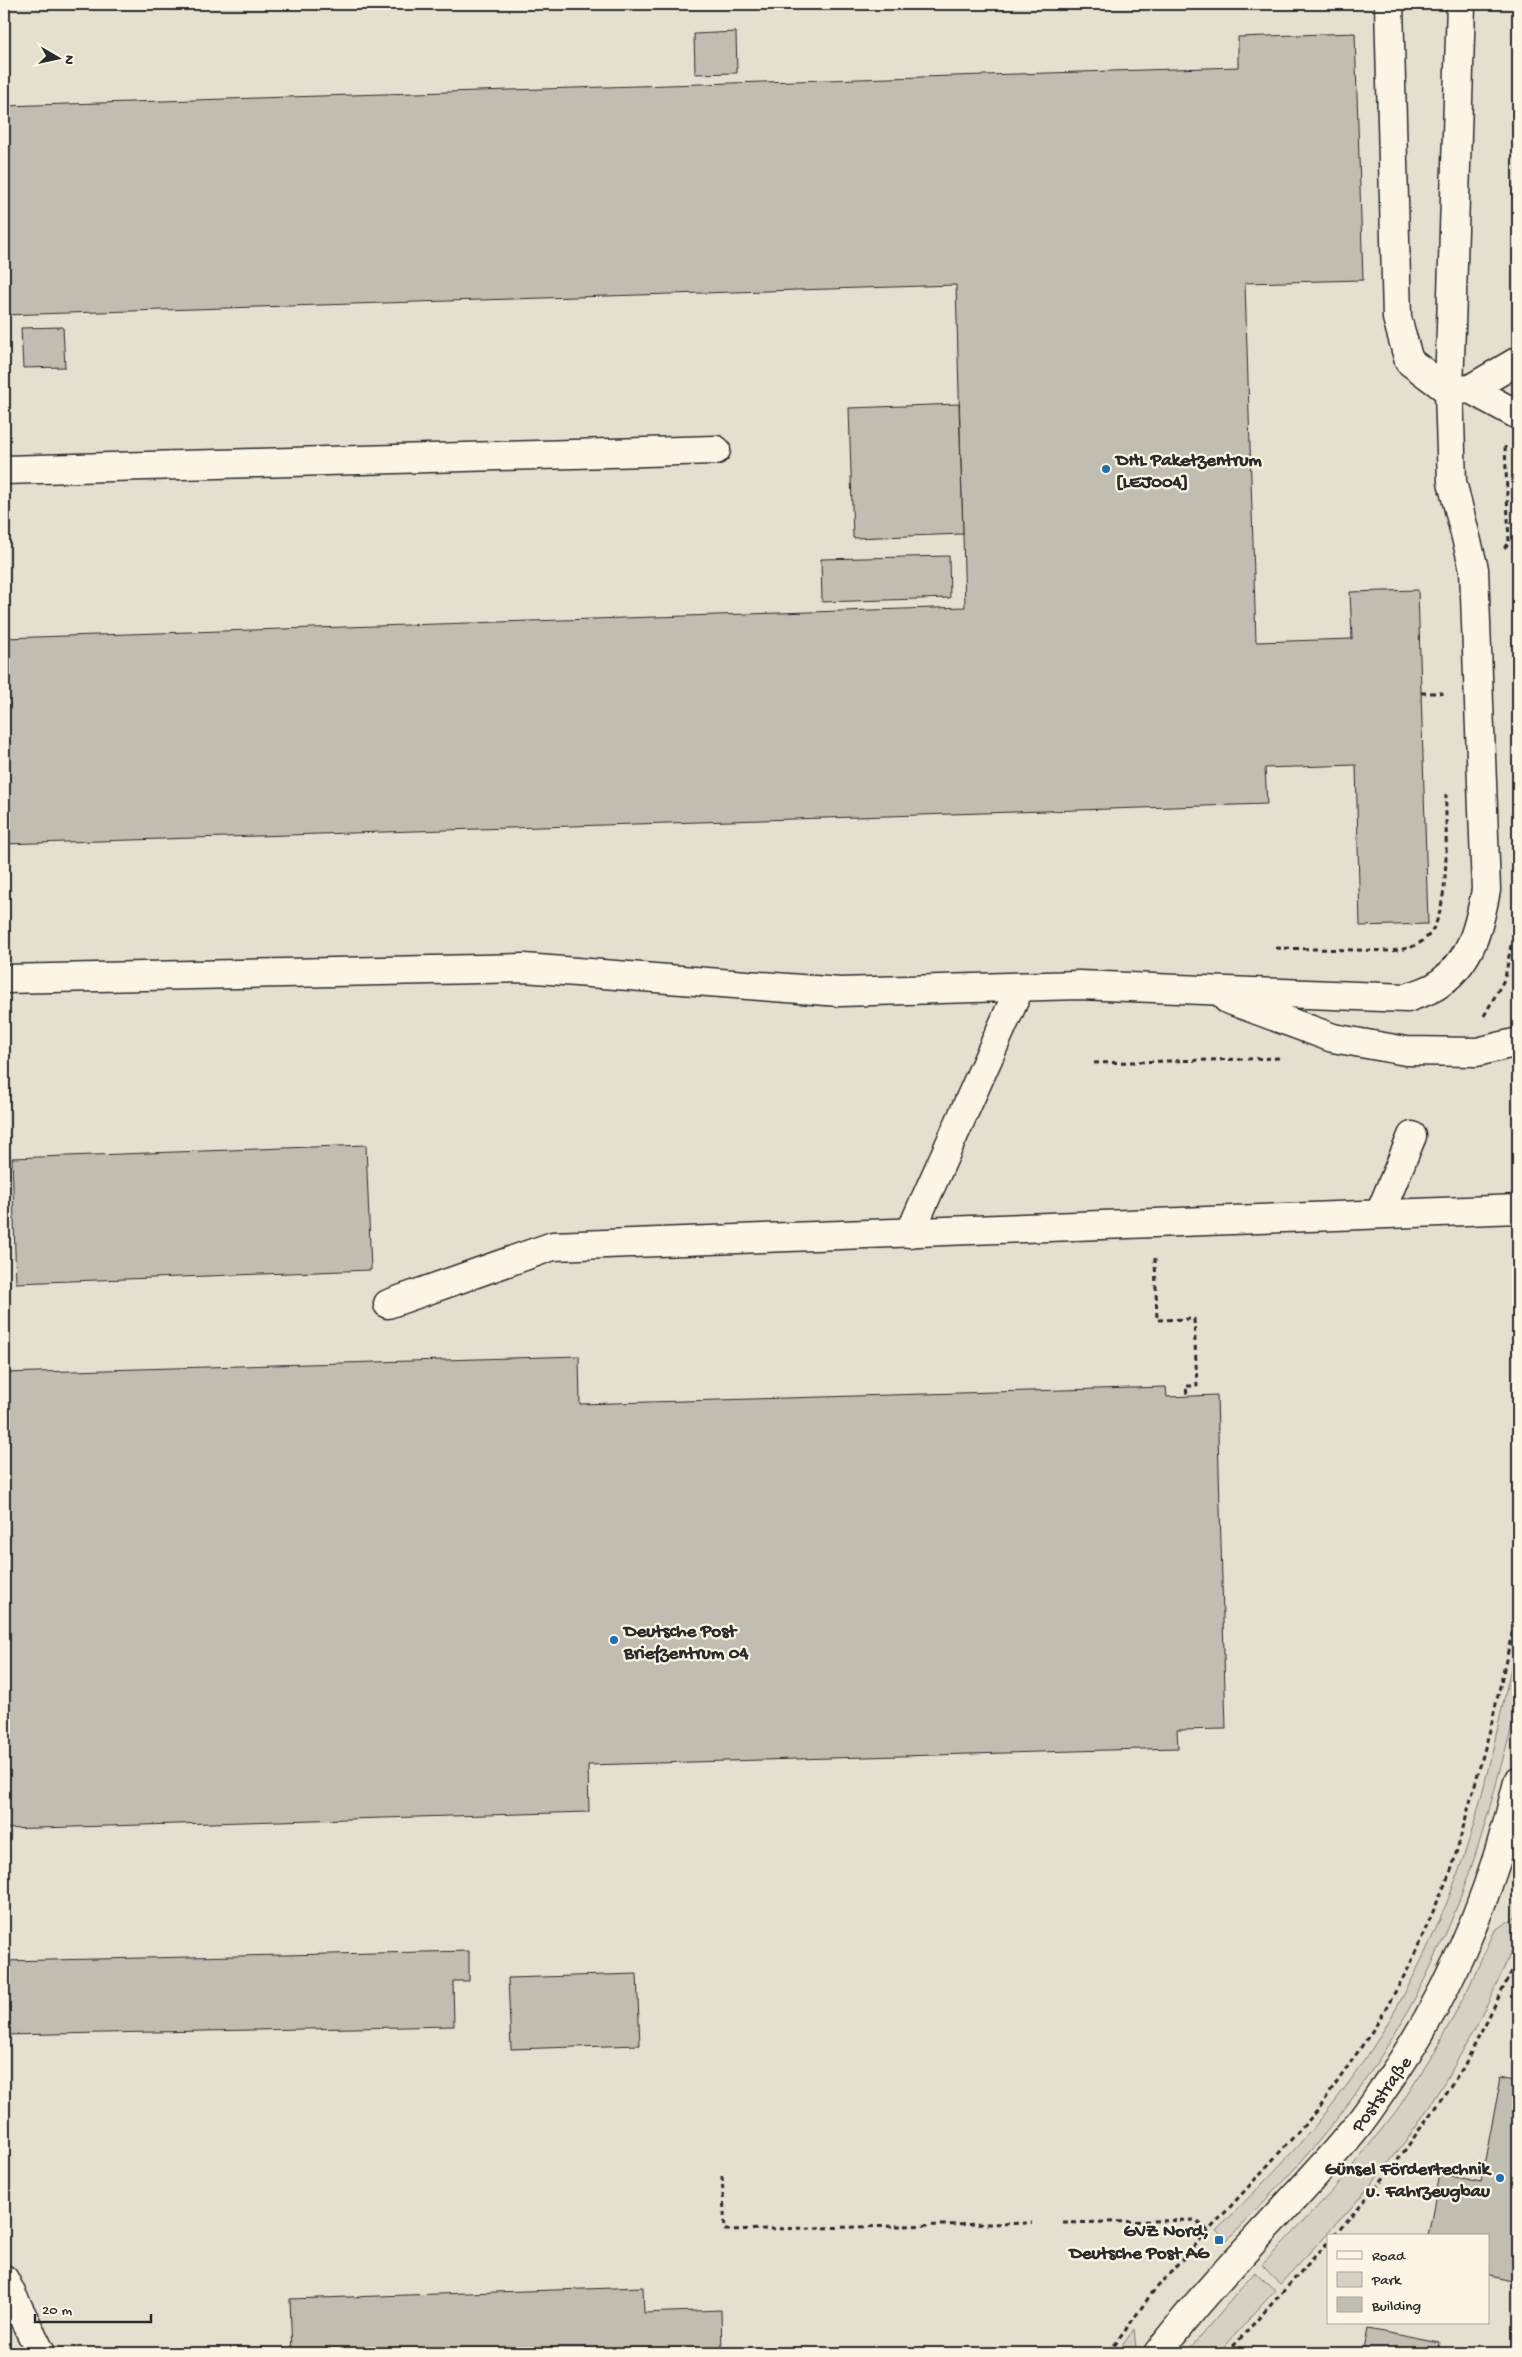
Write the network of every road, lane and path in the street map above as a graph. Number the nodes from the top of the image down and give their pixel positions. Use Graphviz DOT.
graph roads {
  1 [pos="1389,4"];
  2 [pos="1461,4"];
  3 [pos="1518,361"];
  4 [pos="1459,390"];
  5 [pos="1518,415"];
  6 [pos="716,450"];
  7 [pos="4,470"];
  8 [pos="1421,693"];
  9 [pos="1442,702"];
  10 [pos="1446,789"];
  11 [pos="1276,948"];
  12 [pos="4,979"];
  13 [pos="1020,987"];
  14 [pos="1205,990"];
  15 [pos="1518,1042"];
  16 [pos="1285,1058"];
  17 [pos="1094,1063"];
  18 [pos="1412,1136"];
  19 [pos="1518,1209"];
  20 [pos="1380,1214"];
  21 [pos="1153,1223"];
  22 [pos="910,1233"];
  23 [pos="388,1304"];
  24 [pos="1186,1396"];
  25 [pos="1518,1607"];
  26 [pos="1518,1782"];
  27 [pos="1508,1865"];
  28 [pos="1518,1959"];
  29 [pos="722,2176"];
  30 [pos="1032,2223"];
  31 [pos="1063,2223"];
  32 [pos="1205,2228"];
  33 [pos="1336,2234"];
  34 [pos="1327,2243"];
  35 [pos="4,2279"];
  36 [pos="41,2353"];
  37 [pos="1109,2353"];
  38 [pos="1158,2353"];
  39 [pos="1227,2353"];
  1 -- 4 [label="street"];
  2 -- 4 [label="street"];
  3 -- 4 [label="street"];
  4 -- 5 [label="street"];
  4 -- 14 [label="street"];
  6 -- 7 [label="street"];
  8 -- 9 [label="path"];
  10 -- 11 [label="path"];
  12 -- 13 [label="street"];
  13 -- 14 [label="street"];
  13 -- 22 [label="street"];
  14 -- 15 [label="street"];
  16 -- 17 [label="path"];
  18 -- 20 [label="street"];
  19 -- 20 [label="street"];
  20 -- 21 [label="street"];
  21 -- 22 [label="street"];
  21 -- 24 [label="path"];
  22 -- 23 [label="street"];
  25 -- 37 [label="path"];
  26 -- 27 [label="street, Poststraße"];
  27 -- 38 [label="street, Poststraße"];
  28 -- 33 [label="path"];
  29 -- 30 [label="path"];
  31 -- 32 [label="path"];
  34 -- 39 [label="path"];
  35 -- 36 [label="street"];
}
